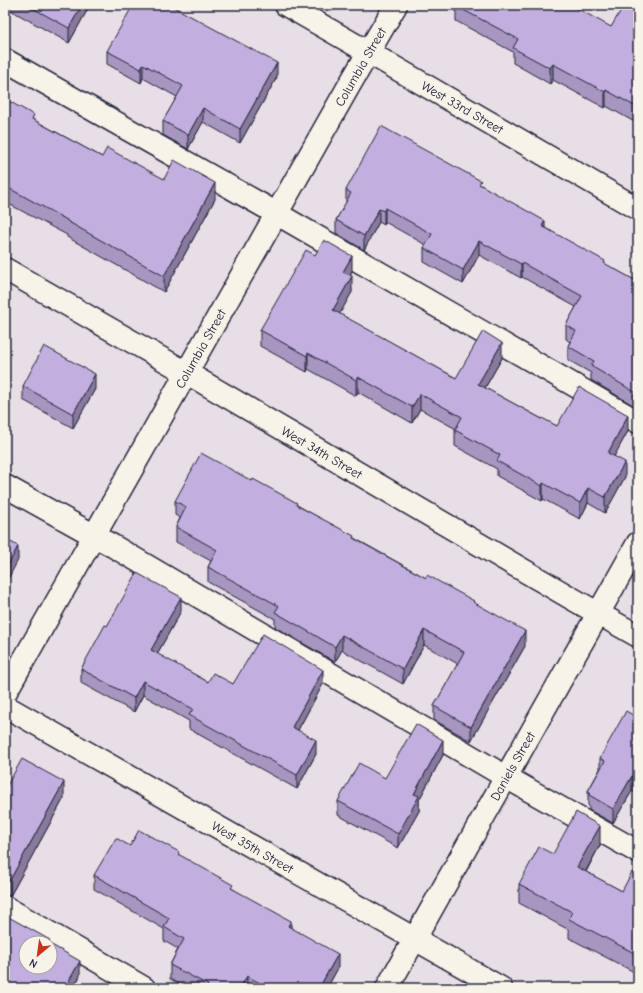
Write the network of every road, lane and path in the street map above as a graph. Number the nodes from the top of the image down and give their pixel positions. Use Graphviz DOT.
graph roads {
  1 [pos="286,5"];
  2 [pos="396,5"];
  3 [pos="369,52"];
  4 [pos="5,60"];
  5 [pos="638,209"];
  6 [pos="277,214"];
  7 [pos="5,269"];
  8 [pos="187,373"];
  9 [pos="638,422"];
  10 [pos="5,486"];
  11 [pos="94,536"];
  12 [pos="638,543"];
  13 [pos="598,614"];
  14 [pos="638,636"];
  15 [pos="5,693"];
  16 [pos="5,706"];
  17 [pos="506,777"];
  18 [pos="638,852"];
  19 [pos="5,907"];
  20 [pos="414,939"];
  21 [pos="144,988"];
  22 [pos="387,988"];
  23 [pos="501,988"];
  1 -- 3 [label="street, West 33rd Street"];
  2 -- 3 [label="street, Columbia Street"];
  3 -- 5 [label="street, West 33rd Street"];
  3 -- 6 [label="street, Columbia Street"];
  4 -- 6 [label="street"];
  6 -- 8 [label="street, Columbia Street"];
  6 -- 9 [label="street"];
  7 -- 8 [label="street, West 34th Street"];
  8 -- 11 [label="street, Columbia Street"];
  8 -- 13 [label="street, West 34th Street"];
  10 -- 11 [label="street"];
  11 -- 15 [label="street, Columbia Street"];
  11 -- 17 [label="street"];
  12 -- 13 [label="street, Daniels Street"];
  13 -- 14 [label="street, West 34th Street"];
  13 -- 17 [label="street, Daniels Street"];
  16 -- 20 [label="street, West 35th Street"];
  17 -- 18 [label="street"];
  17 -- 20 [label="street, Daniels Street"];
  19 -- 21 [label="street"];
  20 -- 22 [label="street, Daniels Street"];
  20 -- 23 [label="street, West 35th Street"];
}
